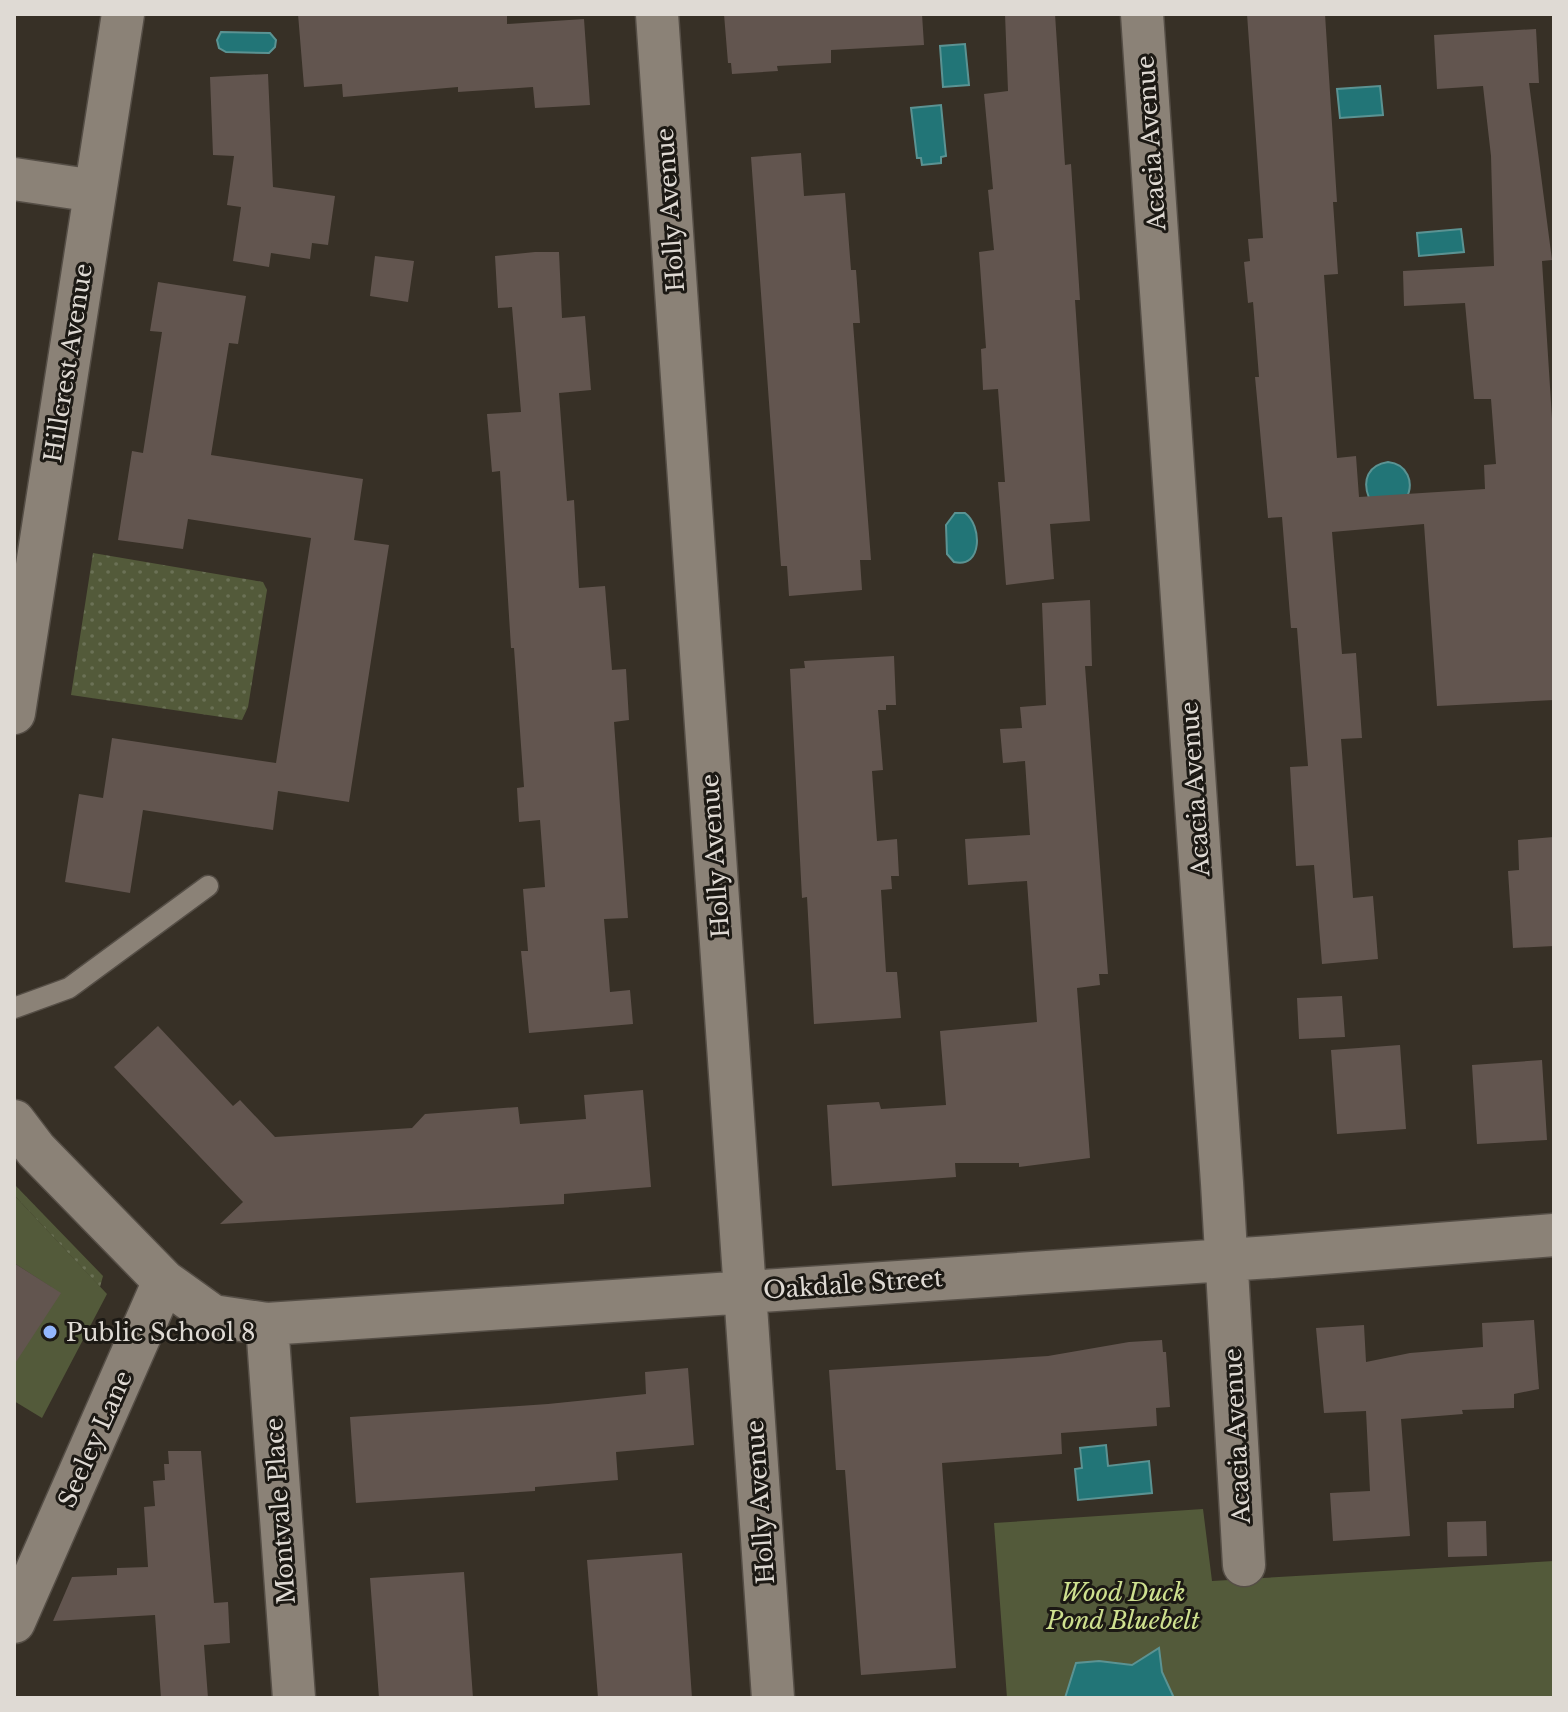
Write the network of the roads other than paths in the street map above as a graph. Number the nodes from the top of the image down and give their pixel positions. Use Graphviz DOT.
graph roads {
  1 [pos="123,14"];
  2 [pos="657,14"];
  3 [pos="1142,14"];
  4 [pos="14,179"];
  5 [pos="95,191"];
  6 [pos="14,713"];
  7 [pos="208,886"];
  8 [pos="14,1008"];
  9 [pos="14,1121"];
  10 [pos="1554,1235"];
  11 [pos="1226,1260"];
  12 [pos="164,1281"];
  13 [pos="745,1291"];
  14 [pos="267,1324"];
  15 [pos="55,1529"];
  16 [pos="14,1551"];
  17 [pos="1244,1565"];
  18 [pos="14,1622"];
  19 [pos="294,1698"];
  20 [pos="773,1698"];
  1 -- 5 [label="street, Hillcrest Avenue"];
  2 -- 13 [label="street, Holly Avenue"];
  3 -- 11 [label="street, Acacia Avenue"];
  4 -- 5 [label="street"];
  5 -- 6 [label="street, Hillcrest Avenue"];
  7 -- 8 [label="lane"];
  9 -- 12 [label="street"];
  10 -- 11 [label="street, Oakdale Street"];
  11 -- 13 [label="street, Oakdale Street"];
  11 -- 17 [label="street, Acacia Avenue"];
  12 -- 14 [label="street, Oakdale Street"];
  12 -- 15 [label="street, Seeley Lane"];
  13 -- 14 [label="street, Oakdale Street"];
  13 -- 20 [label="street, Holly Avenue"];
  14 -- 19 [label="street, Montvale Place"];
  15 -- 16 [label="street"];
  15 -- 18 [label="street, Seeley Lane"];
}
